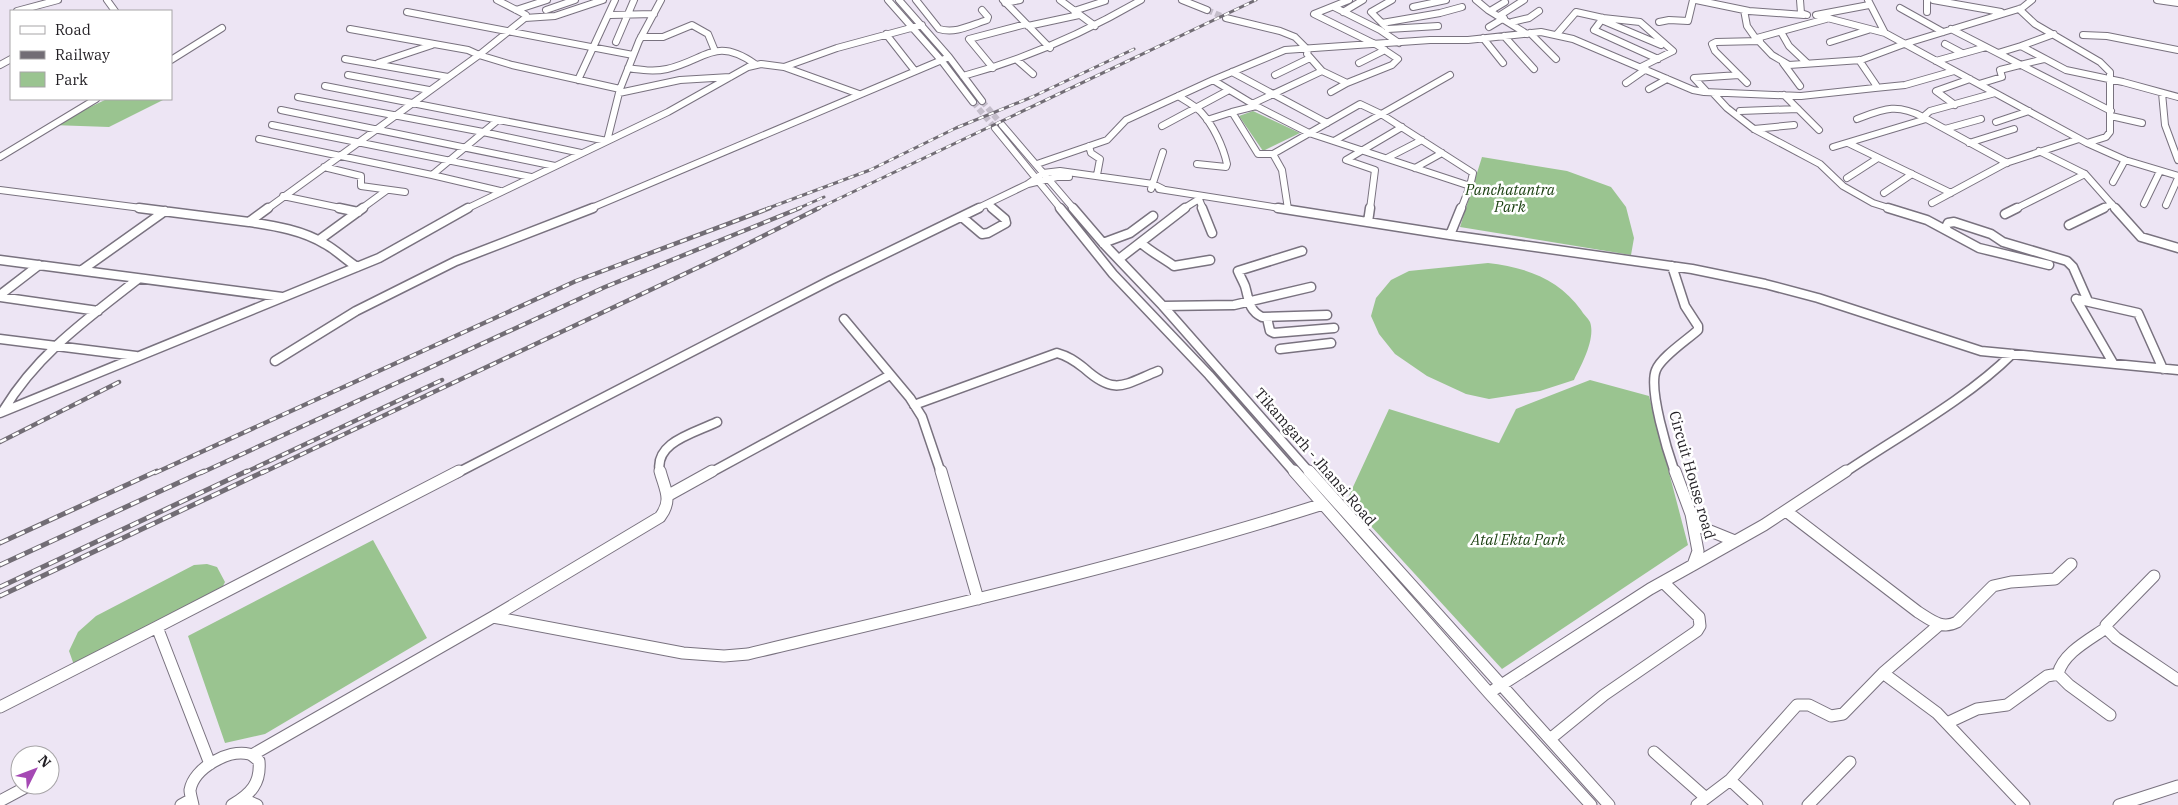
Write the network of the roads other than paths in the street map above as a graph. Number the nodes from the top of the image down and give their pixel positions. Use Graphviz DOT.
graph roads {
  1 [pos="58,0"];
  2 [pos="497,0"];
  3 [pos="547,0"];
  4 [pos="575,0"];
  5 [pos="604,0"];
  6 [pos="616,0"];
  7 [pos="634,0"];
  8 [pos="661,0"];
  9 [pos="888,0"];
  10 [pos="899,0"];
  11 [pos="916,0"];
  12 [pos="1020,0"];
  13 [pos="1060,0"];
  14 [pos="1141,0"];
  15 [pos="1182,0"];
  16 [pos="1198,0"];
  17 [pos="1349,0"];
  18 [pos="1363,0"];
  19 [pos="1392,0"];
  20 [pos="1446,0"];
  21 [pos="1476,0"];
  22 [pos="1524,0"];
  23 [pos="1695,0"];
  24 [pos="1800,0"];
  25 [pos="1927,0"];
  26 [pos="1933,0"];
  27 [pos="1978,0"];
  28 [pos="2032,0"];
  29 [pos="2157,0"];
  30 [pos="1004,1"];
  31 [pos="1105,1"];
  32 [pos="1952,1"];
  33 [pos="1505,2"];
  34 [pos="1868,2"];
  35 [pos="2178,3"];
  36 [pos="1192,4"];
  37 [pos="1971,6"];
  38 [pos="1334,7"];
  39 [pos="1413,7"];
  40 [pos="1462,7"];
  41 [pos="1900,8"];
  42 [pos="2019,8"];
  43 [pos="20,10"];
  44 [pos="516,10"];
  45 [pos="546,10"];
  46 [pos="982,10"];
  47 [pos="1207,10"];
  48 [pos="1744,10"];
  49 [pos="1490,11"];
  50 [pos="1539,11"];
  51 [pos="407,12"];
  52 [pos="1342,12"];
  53 [pos="1927,12"];
  54 [pos="2004,12"];
  55 [pos="1077,13"];
  56 [pos="628,14"];
  57 [pos="654,14"];
  58 [pos="610,15"];
  59 [pos="1804,15"];
  60 [pos="1816,15"];
  61 [pos="1501,17"];
  62 [pos="525,18"];
  63 [pos="1226,18"];
  64 [pos="1602,19"];
  65 [pos="1827,19"];
  66 [pos="1512,22"];
  67 [pos="1659,22"];
  68 [pos="1382,23"];
  69 [pos="922,25"];
  70 [pos="1027,25"];
  71 [pos="1094,26"];
  72 [pos="1438,26"];
  73 [pos="1489,27"];
  74 [pos="222,28"];
  75 [pos="911,28"];
  76 [pos="350,29"];
  77 [pos="1388,29"];
  78 [pos="1952,29"];
  79 [pos="1870,30"];
  80 [pos="509,32"];
  81 [pos="1781,32"];
  82 [pos="1943,32"];
  83 [pos="1885,33"];
  84 [pos="886,34"];
  85 [pos="1528,34"];
  86 [pos="1558,34"];
  87 [pos="2054,34"];
  88 [pos="2083,35"];
  89 [pos="1504,36"];
  90 [pos="641,37"];
  91 [pos="1391,37"];
  92 [pos="1296,38"];
  93 [pos="1483,38"];
  94 [pos="1758,39"];
  95 [pos="616,42"];
  96 [pos="1830,42"];
  97 [pos="1399,43"];
  98 [pos="434,44"];
  99 [pos="1904,44"];
  100 [pos="1945,44"];
  101 [pos="1377,45"];
  102 [pos="1665,46"];
  103 [pos="2021,46"];
  104 [pos="1986,47"];
  105 [pos="594,48"];
  106 [pos="1050,48"];
  107 [pos="1285,50"];
  108 [pos="1308,50"];
  109 [pos="1385,50"];
  110 [pos="2178,50"];
  111 [pos="715,51"];
  112 [pos="1998,53"];
  113 [pos="1962,54"];
  114 [pos="479,55"];
  115 [pos="633,55"];
  116 [pos="949,57"];
  117 [pos="1310,58"];
  118 [pos="172,59"];
  119 [pos="345,59"];
  120 [pos="1556,59"];
  121 [pos="1658,59"];
  122 [pos="2044,59"];
  123 [pos="941,60"];
  124 [pos="1017,60"];
  125 [pos="1859,60"];
  126 [pos="1936,61"];
  127 [pos="1359,63"];
  128 [pos="1503,63"];
  129 [pos="1783,63"];
  130 [pos="375,64"];
  131 [pos="755,64"];
  132 [pos="1807,64"];
  133 [pos="2021,65"];
  134 [pos="784,67"];
  135 [pos="628,68"];
  136 [pos="993,68"];
  137 [pos="1644,68"];
  138 [pos="1534,69"];
  139 [pos="915,71"];
  140 [pos="1322,71"];
  141 [pos="1954,71"];
  142 [pos="1232,72"];
  143 [pos="738,74"];
  144 [pos="1033,74"];
  145 [pos="1739,74"];
  146 [pos="348,75"];
  147 [pos="1275,75"];
  148 [pos="1450,75"];
  149 [pos="963,76"];
  150 [pos="448,77"];
  151 [pos="730,77"];
  152 [pos="1667,79"];
  153 [pos="2111,79"];
  154 [pos="578,80"];
  155 [pos="1213,80"];
  156 [pos="1970,80"];
  157 [pos="1347,83"];
  158 [pos="1626,83"];
  159 [pos="1747,83"];
  160 [pos="1979,84"];
  161 [pos="325,86"];
  162 [pos="720,86"];
  163 [pos="1800,86"];
  164 [pos="1875,88"];
  165 [pos="430,90"];
  166 [pos="1229,90"];
  167 [pos="1649,90"];
  168 [pos="619,91"];
  169 [pos="1331,92"];
  170 [pos="1710,93"];
  171 [pos="1995,93"];
  172 [pos="2162,93"];
  173 [pos="860,94"];
  174 [pos="1271,95"];
  175 [pos="1784,95"];
  176 [pos="1178,96"];
  177 [pos="298,97"];
  178 [pos="2178,97"];
  179 [pos="94,100"];
  180 [pos="982,101"];
  181 [pos="973,102"];
  182 [pos="411,103"];
  183 [pos="1955,104"];
  184 [pos="1254,105"];
  185 [pos="1196,107"];
  186 [pos="1798,108"];
  187 [pos="281,110"];
  188 [pos="1740,111"];
  189 [pos="2029,111"];
  190 [pos="1232,112"];
  191 [pos="2111,113"];
  192 [pos="1381,114"];
  193 [pos="395,115"];
  194 [pos="1925,118"];
  195 [pos="1858,119"];
  196 [pos="1981,119"];
  197 [pos="498,120"];
  198 [pos="1207,120"];
  199 [pos="1996,122"];
  200 [pos="1327,123"];
  201 [pos="2142,123"];
  202 [pos="272,125"];
  203 [pos="1794,125"];
  204 [pos="1162,126"];
  205 [pos="1402,127"];
  206 [pos="2014,129"];
  207 [pos="376,130"];
  208 [pos="1754,130"];
  209 [pos="1819,130"];
  210 [pos="1945,130"];
  211 [pos="483,132"];
  212 [pos="1309,133"];
  213 [pos="259,139"];
  214 [pos="2078,139"];
  215 [pos="1422,140"];
  216 [pos="607,141"];
  217 [pos="1334,141"];
  218 [pos="359,142"];
  219 [pos="1848,143"];
  220 [pos="1969,143"];
  221 [pos="2086,143"];
  222 [pos="466,146"];
  223 [pos="1089,146"];
  224 [pos="1833,147"];
  225 [pos="1361,150"];
  226 [pos="2039,151"];
  227 [pos="1163,152"];
  228 [pos="581,153"];
  229 [pos="1442,153"];
  230 [pos="1273,154"];
  231 [pos="341,155"];
  232 [pos="0,157"];
  233 [pos="1387,158"];
  234 [pos="1878,158"];
  235 [pos="448,160"];
  236 [pos="2125,160"];
  237 [pos="2178,160"];
  238 [pos="2007,163"];
  239 [pos="1037,164"];
  240 [pos="1197,164"];
  241 [pos="556,166"];
  242 [pos="324,167"];
  243 [pos="1415,168"];
  244 [pos="2160,171"];
  245 [pos="1912,174"];
  246 [pos="2085,174"];
  247 [pos="432,175"];
  248 [pos="1097,176"];
  249 [pos="532,177"];
  250 [pos="2178,177"];
  251 [pos="1846,178"];
  252 [pos="1039,179"];
  253 [pos="2114,182"];
  254 [pos="1470,186"];
  255 [pos="1152,187"];
  256 [pos="0,190"];
  257 [pos="387,190"];
  258 [pos="500,191"];
  259 [pos="404,192"];
  260 [pos="1884,193"];
  261 [pos="1951,193"];
  262 [pos="283,196"];
  263 [pos="1200,197"];
  264 [pos="1932,203"];
  265 [pos="988,204"];
  266 [pos="2112,204"];
  267 [pos="2144,204"];
  268 [pos="2166,205"];
  269 [pos="1288,209"];
  270 [pos="164,211"];
  271 [pos="358,212"];
  272 [pos="2005,214"];
  273 [pos="1153,216"];
  274 [pos="962,217"];
  275 [pos="249,222"];
  276 [pos="1368,222"];
  277 [pos="2069,225"];
  278 [pos="1945,229"];
  279 [pos="1212,233"];
  280 [pos="1450,235"];
  281 [pos="319,240"];
  282 [pos="1141,242"];
  283 [pos="1102,243"];
  284 [pos="2178,248"];
  285 [pos="1302,251"];
  286 [pos="1119,259"];
  287 [pos="0,260"];
  288 [pos="1210,260"];
  289 [pos="39,265"];
  290 [pos="2049,265"];
  291 [pos="1672,266"];
  292 [pos="357,267"];
  293 [pos="82,270"];
  294 [pos="138,278"];
  295 [pos="1311,287"];
  296 [pos="0,296"];
  297 [pos="284,298"];
  298 [pos="2088,301"];
  299 [pos="1248,303"];
  300 [pos="1163,306"];
  301 [pos="98,311"];
  302 [pos="1328,316"];
  303 [pos="1267,318"];
  304 [pos="844,319"];
  305 [pos="1334,328"];
  306 [pos="1306,331"];
  307 [pos="0,339"];
  308 [pos="1331,343"];
  309 [pos="1311,345"];
  310 [pos="56,347"];
  311 [pos="1280,348"];
  312 [pos="2012,354"];
  313 [pos="138,357"];
  314 [pos="275,361"];
  315 [pos="2113,363"];
  316 [pos="2163,369"];
  317 [pos="2178,370"];
  318 [pos="1158,371"];
  319 [pos="890,375"];
  320 [pos="914,404"];
  321 [pos="2,412"];
  322 [pos="717,422"];
  323 [pos="1291,450"];
  324 [pos="1279,456"];
  325 [pos="667,496"];
  326 [pos="1323,504"];
  327 [pos="1786,511"];
  328 [pos="1693,524"];
  329 [pos="1735,541"];
  330 [pos="2071,564"];
  331 [pos="1693,565"];
  332 [pos="2154,576"];
  333 [pos="1662,582"];
  334 [pos="978,599"];
  335 [pos="493,617"];
  336 [pos="1939,625"];
  337 [pos="157,627"];
  338 [pos="2106,628"];
  339 [pos="1883,673"];
  340 [pos="2058,674"];
  341 [pos="2178,680"];
  342 [pos="1502,684"];
  343 [pos="1490,693"];
  344 [pos="0,707"];
  345 [pos="2110,715"];
  346 [pos="1947,724"];
  347 [pos="1550,739"];
  348 [pos="1654,752"];
  349 [pos="252,755"];
  350 [pos="1850,762"];
  351 [pos="210,764"];
  352 [pos="1730,780"];
  353 [pos="2178,786"];
  354 [pos="11,795"];
  355 [pos="0,801"];
  356 [pos="1701,802"];
  357 [pos="188,803"];
  358 [pos="236,803"];
  359 [pos="256,805"];
  360 [pos="1591,805"];
  361 [pos="1609,805"];
  362 [pos="1757,805"];
  363 [pos="1808,805"];
  364 [pos="2024,805"];
  365 [pos="2119,805"];
  1 -- 43 [label="street"];
  2 -- 44 [label="street"];
  3 -- 44 [label="street"];
  4 -- 45 [label="street"];
  5 -- 62 [label="street"];
  6 -- 58 [label="street"];
  7 -- 56 [label="street"];
  8 -- 57 [label="street"];
  9 -- 75 [label="street"];
  10 -- 69 [label="street"];
  11 -- 46 [label="street"];
  12 -- 30 [label="street"];
  13 -- 55 [label="street"];
  14 -- 71 [label="street"];
  15 -- 36 [label="street"];
  16 -- 36 [label="street"];
  17 -- 38 [label="street"];
  18 -- 52 [label="street"];
  19 -- 68 [label="street"];
  20 -- 39 [label="street"];
  21 -- 49 [label="street"];
  22 -- 61 [label="street"];
  23 -- 48 [label="street"];
  23 -- 67 [label="street"];
  24 -- 59 [label="street"];
  25 -- 53 [label="street"];
  26 -- 32 [label="street"];
  27 -- 37 [label="street"];
  28 -- 42 [label="street"];
  29 -- 35 [label="street"];
  30 -- 70 [label="street"];
  31 -- 55 [label="street"];
  32 -- 37 [label="street"];
  33 -- 49 [label="street"];
  34 -- 60 [label="street"];
  34 -- 83 [label="street"];
  36 -- 47 [label="street"];
  37 -- 54 [label="street"];
  38 -- 52 [label="street"];
  38 -- 101 [label="street"];
  40 -- 68 [label="street"];
  41 -- 82 [label="street"];
  42 -- 54 [label="street"];
  42 -- 87 [label="street"];
  44 -- 62 [label="street"];
  48 -- 59 [label="street"];
  48 -- 94 [label="street"];
  49 -- 61 [label="street"];
  50 -- 66 [label="street"];
  51 -- 80 [label="street"];
  52 -- 91 [label="street"];
  54 -- 78 [label="street"];
  55 -- 70 [label="street"];
  55 -- 71 [label="street"];
  56 -- 57 [label="street"];
  56 -- 58 [label="street"];
  56 -- 95 [label="street"];
  57 -- 90 [label="street"];
  58 -- 105 [label="street"];
  59 -- 60 [label="street"];
  60 -- 65 [label="street"];
  61 -- 66 [label="street"];
  61 -- 73 [label="street"];
  62 -- 80 [label="street"];
  63 -- 92 [label="street"];
  64 -- 86 [label="street"];
  64 -- 102 [label="street"];
  64 -- 102 [label="street"];
  64 -- 121 [label="street"];
  65 -- 79 [label="street"];
  65 -- 81 [label="street"];
  66 -- 85 [label="street"];
  68 -- 77 [label="street"];
  69 -- 75 [label="street"];
  69 -- 116 [label="street"];
  70 -- 106 [label="street"];
  70 -- 136 [label="street"];
  71 -- 106 [label="street"];
  72 -- 77 [label="street"];
  74 -- 118 [label="street"];
  75 -- 84 [label="street"];
  75 -- 123 [label="street"];
  76 -- 98 [label="street"];
  77 -- 91 [label="street"];
  78 -- 82 [label="street"];
  78 -- 104 [label="street"];
  79 -- 83 [label="street"];
  79 -- 96 [label="street"];
  80 -- 105 [label="street"];
  80 -- 114 [label="street"];
  81 -- 94 [label="street"];
  81 -- 132 [label="street"];
  82 -- 99 [label="street"];
  83 -- 99 [label="street"];
  84 -- 134 [label="street"];
  84 -- 139 [label="street"];
  85 -- 86 [label="street"];
  85 -- 89 [label="street"];
  85 -- 120 [label="street"];
  86 -- 137 [label="street"];
  87 -- 103 [label="street"];
  87 -- 153 [label="street"];
  88 -- 110 [label="street"];
  89 -- 93 [label="street"];
  89 -- 138 [label="street"];
  90 -- 111 [label="street"];
  90 -- 115 [label="street"];
  91 -- 97 [label="street"];
  92 -- 107 [label="street"];
  92 -- 108 [label="street"];
  93 -- 97 [label="street"];
  93 -- 128 [label="street"];
  94 -- 129 [label="street"];
  94 -- 145 [label="street"];
  97 -- 101 [label="street"];
  98 -- 114 [label="street"];
  98 -- 130 [label="street"];
  99 -- 125 [label="street"];
  99 -- 126 [label="street"];
  100 -- 113 [label="street"];
  101 -- 108 [label="street"];
  101 -- 109 [label="street"];
  102 -- 121 [label="street"];
  103 -- 112 [label="street"];
  103 -- 122 [label="street"];
  104 -- 112 [label="street"];
  104 -- 113 [label="street"];
  105 -- 115 [label="street"];
  105 -- 154 [label="street"];
  106 -- 124 [label="street"];
  107 -- 108 [label="street"];
  107 -- 142 [label="street"];
  108 -- 117 [label="street"];
  109 -- 127 [label="street"];
  109 -- 157 [label="street"];
  111 -- 131 [label="street"];
  111 -- 135 [label="street"];
  112 -- 133 [label="street"];
  113 -- 126 [label="street"];
  114 -- 150 [label="street"];
  114 -- 154 [label="street"];
  115 -- 135 [label="street"];
  116 -- 123 [label="street"];
  116 -- 149 [label="street"];
  117 -- 140 [label="street"];
  117 -- 147 [label="street"];
  119 -- 130 [label="street"];
  121 -- 137 [label="street"];
  122 -- 133 [label="street"];
  122 -- 153 [label="street"];
  123 -- 139 [label="street"];
  123 -- 181 [label="street"];
  124 -- 136 [label="street"];
  124 -- 144 [label="street"];
  125 -- 132 [label="street"];
  125 -- 164 [label="street"];
  126 -- 141 [label="street"];
  129 -- 132 [label="street"];
  129 -- 163 [label="street"];
  130 -- 150 [label="street"];
  131 -- 134 [label="street"];
  131 -- 151 [label="street"];
  133 -- 160 [label="street"];
  133 -- 191 [label="street"];
  134 -- 173 [label="street"];
  135 -- 168 [label="street"];
  136 -- 149 [label="street"];
  137 -- 152 [label="street"];
  137 -- 158 [label="street"];
  139 -- 173 [label="street"];
  140 -- 157 [label="street"];
  140 -- 174 [label="street"];
  141 -- 156 [label="street"];
  141 -- 164 [label="street"];
  142 -- 155 [label="street"];
  142 -- 174 [label="street"];
  143 -- 162 [label="street"];
  145 -- 159 [label="street"];
  145 -- 170 [label="street"];
  146 -- 165 [label="street"];
  148 -- 192 [label="street"];
  149 -- 180 [label="street"];
  150 -- 165 [label="street"];
  151 -- 168 [label="street"];
  151 -- 216 [label="street"];
  152 -- 167 [label="street"];
  152 -- 170 [label="street"];
  153 -- 172 [label="street"];
  153 -- 191 [label="street"];
  154 -- 168 [label="street"];
  155 -- 166 [label="street"];
  155 -- 176 [label="street"];
  156 -- 160 [label="street"];
  156 -- 183 [label="street"];
  157 -- 169 [label="street"];
  160 -- 171 [label="street"];
  161 -- 182 [label="street"];
  164 -- 175 [label="street"];
  165 -- 182 [label="street"];
  166 -- 184 [label="street"];
  166 -- 185 [label="street"];
  168 -- 216 [label="street"];
  170 -- 175 [label="street"];
  170 -- 208 [label="street"];
  171 -- 183 [label="street"];
  171 -- 189 [label="street"];
  172 -- 178 [label="street"];
  172 -- 237 [label="street"];
  173 -- 314 [label="street"];
  174 -- 184 [label="street"];
  174 -- 200 [label="street"];
  175 -- 186 [label="street"];
  176 -- 185 [label="street"];
  176 -- 223 [label="street"];
  177 -- 193 [label="street"];
  179 -- 232 [label="street"];
  182 -- 193 [label="street"];
  182 -- 197 [label="street"];
  183 -- 194 [label="street"];
  184 -- 190 [label="street"];
  184 -- 212 [label="street"];
  185 -- 198 [label="street"];
  185 -- 204 [label="street"];
  186 -- 188 [label="street"];
  186 -- 209 [label="street"];
  187 -- 207 [label="street"];
  189 -- 199 [label="street"];
  189 -- 214 [label="street"];
  190 -- 198 [label="street"];
  190 -- 230 [label="street"];
  191 -- 201 [label="street"];
  191 -- 221 [label="street"];
  192 -- 200 [label="street"];
  192 -- 205 [label="street"];
  192 -- 217 [label="street"];
  193 -- 207 [label="street"];
  193 -- 211 [label="street"];
  194 -- 195 [label="street"];
  194 -- 210 [label="street"];
  194 -- 219 [label="street"];
  196 -- 210 [label="street"];
  197 -- 211 [label="street"];
  197 -- 216 [label="street"];
  198 -- 240 [label="street"];
  200 -- 212 [label="street"];
  202 -- 218 [label="street"];
  203 -- 208 [label="street"];
  205 -- 215 [label="street"];
  205 -- 225 [label="street"];
  206 -- 220 [label="street"];
  207 -- 218 [label="street"];
  207 -- 222 [label="street"];
  208 -- 278 [label="street"];
  210 -- 220 [label="street"];
  211 -- 222 [label="street"];
  211 -- 228 [label="street"];
  212 -- 217 [label="street"];
  212 -- 230 [label="street"];
  213 -- 231 [label="street"];
  214 -- 221 [label="street"];
  214 -- 226 [label="street"];
  215 -- 229 [label="street"];
  215 -- 233 [label="street"];
  216 -- 228 [label="street"];
  217 -- 225 [label="street"];
  218 -- 231 [label="street"];
  218 -- 235 [label="street"];
  219 -- 224 [label="street"];
  219 -- 234 [label="street"];
  220 -- 238 [label="street"];
  221 -- 236 [label="street"];
  222 -- 235 [label="street"];
  222 -- 241 [label="street"];
  223 -- 239 [label="street"];
  223 -- 248 [label="street"];
  225 -- 233 [label="street"];
  225 -- 276 [label="street"];
  226 -- 238 [label="street"];
  226 -- 246 [label="street"];
  227 -- 255 [label="street"];
  228 -- 241 [label="street"];
  229 -- 243 [label="street"];
  229 -- 254 [label="street"];
  230 -- 269 [label="street"];
  231 -- 242 [label="street"];
  231 -- 247 [label="street"];
  233 -- 243 [label="street"];
  234 -- 245 [label="street"];
  234 -- 251 [label="street"];
  235 -- 247 [label="street"];
  235 -- 249 [label="street"];
  236 -- 244 [label="street"];
  236 -- 253 [label="street"];
  238 -- 261 [label="street"];
  239 -- 252 [label="street, Tikamgarh - Jhansi Road"];
  239 -- 252 [label="street, Tikamgarh - Jhansi Road"];
  241 -- 249 [label="street"];
  242 -- 257 [label="street"];
  242 -- 262 [label="street"];
  243 -- 254 [label="street"];
  244 -- 250 [label="street"];
  244 -- 267 [label="street"];
  245 -- 260 [label="street"];
  245 -- 261 [label="street"];
  246 -- 266 [label="street"];
  246 -- 272 [label="street"];
  247 -- 258 [label="street"];
  248 -- 252 [label="street"];
  248 -- 255 [label="street"];
  249 -- 258 [label="street"];
  250 -- 268 [label="street"];
  252 -- 255 [label="street"];
  252 -- 265 [label="street"];
  252 -- 283 [label="street, Tikamgarh - Jhansi Road"];
  252 -- 324 [label="street, Tikamgarh - Jhansi Road"];
  254 -- 280 [label="street"];
  255 -- 263 [label="street"];
  256 -- 270 [label="street"];
  257 -- 259 [label="street"];
  257 -- 271 [label="street"];
  258 -- 292 [label="street"];
  261 -- 264 [label="street"];
  262 -- 271 [label="street"];
  262 -- 275 [label="street"];
  263 -- 269 [label="street"];
  263 -- 279 [label="street"];
  263 -- 282 [label="street"];
  265 -- 274 [label="street"];
  265 -- 274 [label="street"];
  266 -- 277 [label="street"];
  266 -- 284 [label="street"];
  269 -- 276 [label="street"];
  270 -- 275 [label="street"];
  270 -- 293 [label="street"];
  271 -- 281 [label="street"];
  273 -- 283 [label="street"];
  274 -- 337 [label="street"];
  275 -- 281 [label="street"];
  276 -- 280 [label="street"];
  278 -- 290 [label="street"];
  278 -- 298 [label="street"];
  280 -- 291 [label="street"];
  281 -- 292 [label="street"];
  282 -- 286 [label="street"];
  282 -- 288 [label="street"];
  283 -- 286 [label="street, Tikamgarh - Jhansi Road"];
  285 -- 299 [label="street"];
  286 -- 300 [label="street, Tikamgarh - Jhansi Road"];
  287 -- 289 [label="street"];
  289 -- 293 [label="street"];
  289 -- 296 [label="street"];
  291 -- 312 [label="street"];
  291 -- 328 [label="street, Circuit House road"];
  292 -- 297 [label="street"];
  293 -- 294 [label="street"];
  294 -- 297 [label="street"];
  294 -- 301 [label="street"];
  295 -- 299 [label="street"];
  296 -- 301 [label="street"];
  297 -- 313 [label="street"];
  298 -- 315 [label="street"];
  298 -- 316 [label="street"];
  299 -- 300 [label="street"];
  299 -- 303 [label="street"];
  300 -- 323 [label="street, Tikamgarh - Jhansi Road"];
  301 -- 310 [label="street"];
  302 -- 303 [label="street"];
  303 -- 306 [label="street"];
  304 -- 319 [label="street"];
  305 -- 306 [label="street"];
  306 -- 309 [label="street"];
  307 -- 310 [label="street"];
  308 -- 309 [label="street"];
  309 -- 311 [label="street"];
  310 -- 313 [label="street"];
  310 -- 321 [label="street"];
  312 -- 315 [label="street"];
  312 -- 327 [label="street"];
  313 -- 321 [label="street"];
  315 -- 316 [label="street"];
  316 -- 317 [label="street"];
  318 -- 320 [label="street"];
  319 -- 320 [label="street"];
  319 -- 325 [label="street"];
  320 -- 334 [label="street"];
  322 -- 325 [label="street"];
  323 -- 324 [label="street"];
  323 -- 342 [label="street, Tikamgarh - Jhansi Road"];
  324 -- 326 [label="street, Tikamgarh - Jhansi Road"];
  325 -- 335 [label="street"];
  326 -- 334 [label="street"];
  326 -- 343 [label="street, Tikamgarh - Jhansi Road"];
  327 -- 329 [label="street"];
  327 -- 336 [label="street"];
  328 -- 329 [label="street"];
  328 -- 331 [label="street, Circuit House road"];
  329 -- 331 [label="street"];
  330 -- 336 [label="street"];
  331 -- 333 [label="street"];
  332 -- 338 [label="street"];
  333 -- 342 [label="street"];
  333 -- 347 [label="street"];
  334 -- 335 [label="street"];
  335 -- 349 [label="street"];
  336 -- 339 [label="street"];
  337 -- 344 [label="street"];
  337 -- 351 [label="street"];
  338 -- 340 [label="street"];
  338 -- 341 [label="street"];
  339 -- 346 [label="street"];
  339 -- 352 [label="street"];
  340 -- 345 [label="street"];
  340 -- 346 [label="street"];
  342 -- 343 [label="street"];
  342 -- 347 [label="street, Tikamgarh - Jhansi Road"];
  343 -- 360 [label="street, Tikamgarh - Jhansi Road"];
  346 -- 364 [label="street"];
  347 -- 361 [label="street, Tikamgarh - Jhansi Road"];
  348 -- 356 [label="street"];
  349 -- 351 [label="street"];
  349 -- 358 [label="street"];
  350 -- 363 [label="street"];
  351 -- 357 [label="street"];
  352 -- 356 [label="street"];
  352 -- 362 [label="street"];
  353 -- 365 [label="street"];
  354 -- 355 [label="street"];
  358 -- 359 [label="street"];
}
